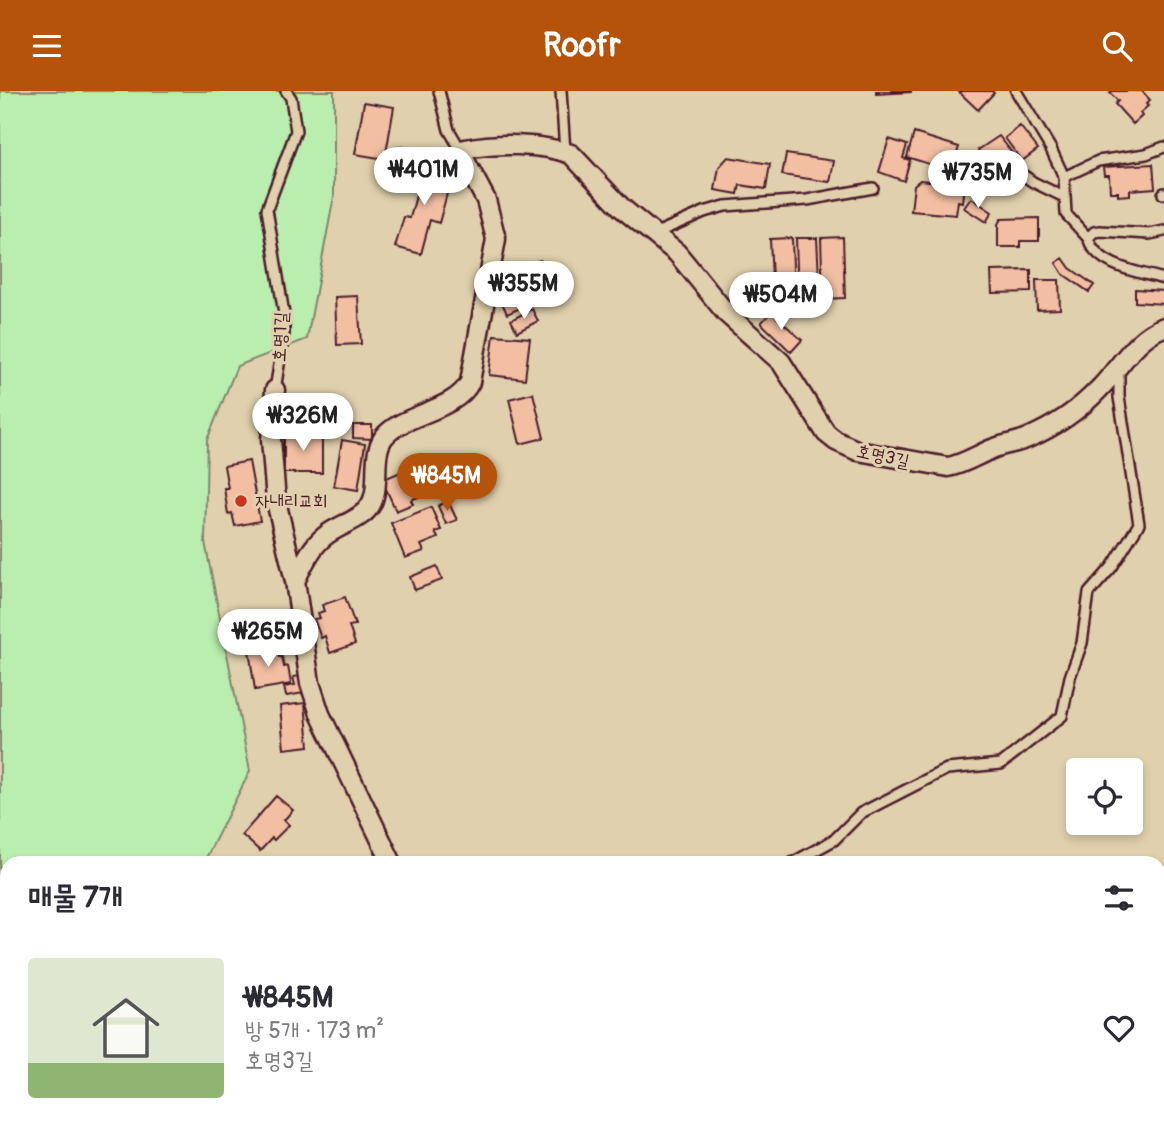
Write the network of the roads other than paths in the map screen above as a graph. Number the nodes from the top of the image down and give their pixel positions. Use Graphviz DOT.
graph roads {
  1 [pos="286,91"];
  2 [pos="439,91"];
  3 [pos="561,91"];
  4 [pos="1016,91"];
  5 [pos="1164,147"];
  6 [pos="462,152"];
  7 [pos="565,152"];
  8 [pos="1016,170"];
  9 [pos="1064,177"];
  10 [pos="873,188"];
  11 [pos="1064,197"];
  12 [pos="1164,230"];
  13 [pos="652,234"];
  14 [pos="1088,238"];
  15 [pos="1164,279"];
  16 [pos="1164,327"];
  17 [pos="1119,368"];
  18 [pos="275,390"];
  19 [pos="295,581"];
  20 [pos="389,856"];
  21 [pos="805,856"];
  1 -- 18 [label="lane, 호명1길"];
  2 -- 6 [label="lane"];
  3 -- 7 [label="lane"];
  4 -- 9 [label="lane"];
  5 -- 9 [label="lane"];
  6 -- 7 [label="street"];
  6 -- 19 [label="street"];
  7 -- 13 [label="street, 호명3길"];
  8 -- 11 [label="lane"];
  9 -- 11 [label="lane"];
  10 -- 13 [label="lane"];
  11 -- 14 [label="lane"];
  12 -- 14 [label="lane"];
  13 -- 17 [label="street, 호명3길"];
  14 -- 15 [label="lane"];
  16 -- 17 [label="street, 호명3길"];
  17 -- 21 [label="lane"];
  18 -- 19 [label="street, 호명1길"];
  19 -- 20 [label="street, 호명1길"];
}
